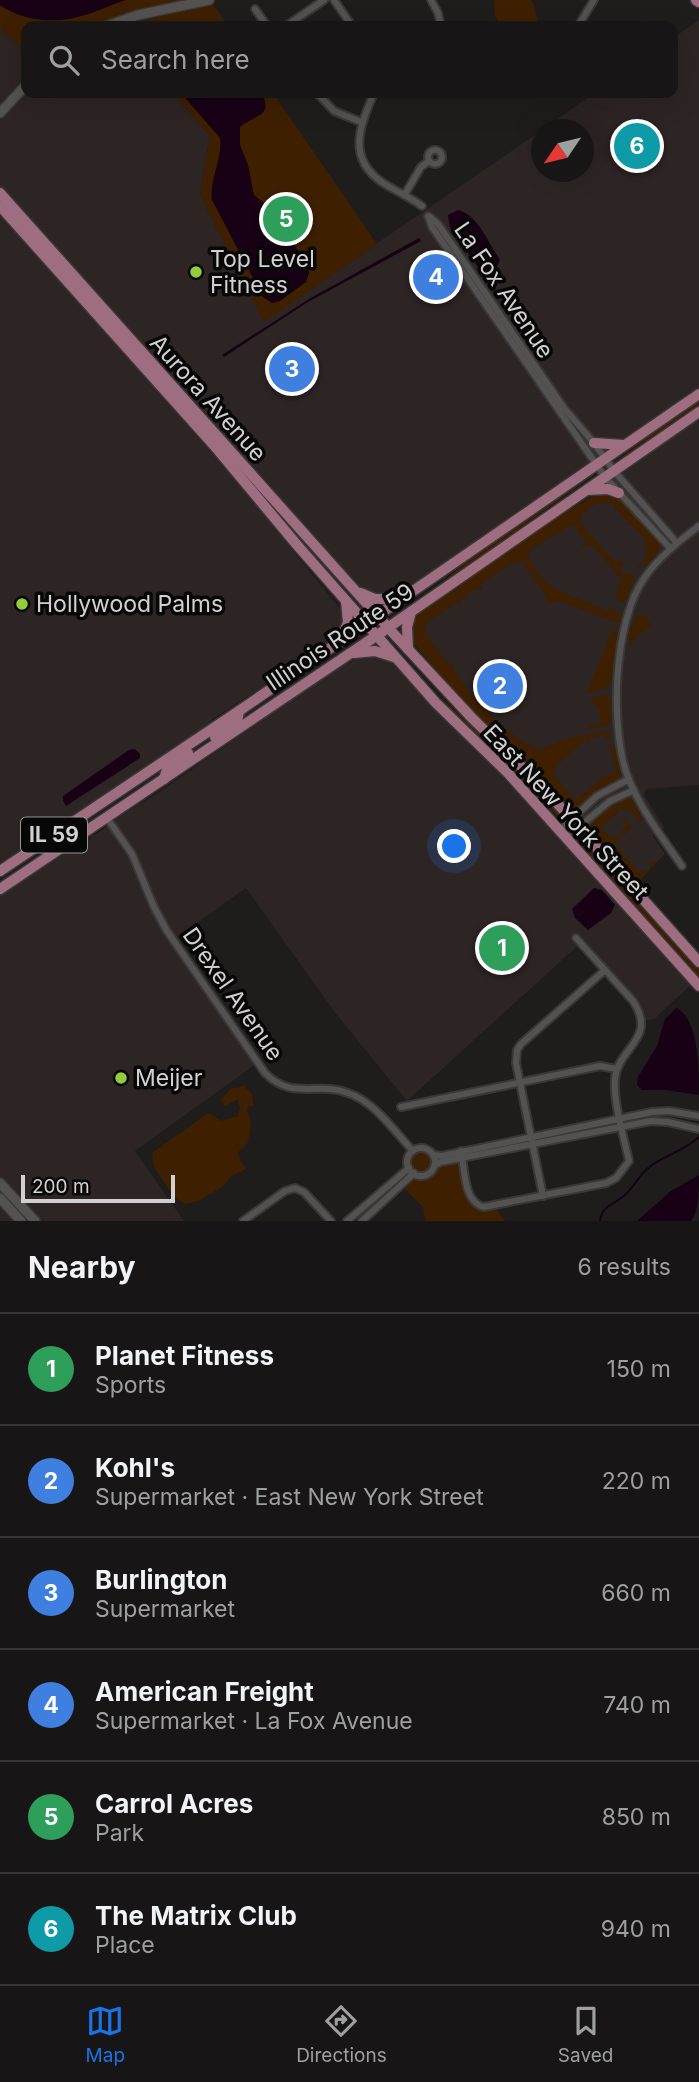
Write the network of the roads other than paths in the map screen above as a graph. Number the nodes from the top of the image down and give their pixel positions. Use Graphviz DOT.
graph roads {
  1 [pos="209,0"];
  2 [pos="324,0"];
  3 [pos="334,0"];
  4 [pos="431,0"];
  5 [pos="590,2"];
  6 [pos="255,9"];
  7 [pos="121,21"];
  8 [pos="263,21"];
  9 [pos="293,21"];
  10 [pos="349,21"];
  11 [pos="440,21"];
  12 [pos="580,21"];
  13 [pos="21,90"];
  14 [pos="322,98"];
  15 [pos="371,98"];
  16 [pos="0,113"];
  17 [pos="361,122"];
  18 [pos="429,161"];
  19 [pos="0,193"];
  20 [pos="405,194"];
  21 [pos="0,206"];
  22 [pos="422,206"];
  23 [pos="699,394"];
  24 [pos="699,412"];
  25 [pos="594,443"];
  26 [pos="624,445"];
  27 [pos="601,461"];
  28 [pos="614,471"];
  29 [pos="605,477"];
  30 [pos="586,490"];
  31 [pos="619,493"];
  32 [pos="699,526"];
  33 [pos="677,543"];
  34 [pos="671,549"];
  35 [pos="358,592"];
  36 [pos="401,599"];
  37 [pos="346,601"];
  38 [pos="411,612"];
  39 [pos="378,615"];
  40 [pos="366,624"];
  41 [pos="388,627"];
  42 [pos="376,636"];
  43 [pos="341,640"];
  44 [pos="408,649"];
  45 [pos="350,653"];
  46 [pos="396,658"];
  47 [pos="239,711"];
  48 [pos="206,732"];
  49 [pos="211,747"];
  50 [pos="629,779"];
  51 [pos="164,780"];
  52 [pos="634,790"];
  53 [pos="107,818"];
  54 [pos="575,823"];
  55 [pos="563,834"];
  56 [pos="682,866"];
  57 [pos="0,871"];
  58 [pos="0,889"];
  59 [pos="576,938"];
  60 [pos="699,962"];
  61 [pos="605,970"];
  62 [pos="699,986"];
  63 [pos="617,1069"];
  64 [pos="520,1082"];
  65 [pos="401,1107"];
  66 [pos="699,1116"];
  67 [pos="621,1122"];
  68 [pos="699,1129"];
  69 [pos="532,1140"];
  70 [pos="413,1151"];
  71 [pos="462,1154"];
  72 [pos="433,1155"];
  73 [pos="435,1165"];
  74 [pos="411,1170"];
  75 [pos="0,1183"];
  76 [pos="543,1196"];
  77 [pos="0,1198"];
  78 [pos="21,1221"];
  79 [pos="35,1221"];
  80 [pos="243,1221"];
  81 [pos="331,1221"];
  82 [pos="347,1221"];
  83 [pos="362,1221"];
  1 -- 7 [label="street"];
  2 -- 9 [label="street"];
  3 -- 10 [label="street"];
  4 -- 11 [label="street"];
  5 -- 12 [label="street"];
  6 -- 8 [label="street"];
  13 -- 16 [label="street"];
  14 -- 17 [label="street"];
  15 -- 17 [label="street"];
  17 -- 20 [label="street"];
  18 -- 20 [label="street"];
  19 -- 35 [label="main road, Aurora Avenue"];
  20 -- 22 [label="street"];
  21 -- 37 [label="main road, Aurora Avenue"];
  23 -- 26 [label="main road, Illinois Route 59 / IL 59"];
  24 -- 28 [label="main road, Illinois Route 59 / IL 59"];
  25 -- 26 [label="main road"];
  25 -- 27 [label="street, La Fox Avenue"];
  25 -- 27 [label="street, La Fox Avenue"];
  26 -- 27 [label="main road, Illinois Route 59 / IL 59"];
  27 -- 28 [label="street, La Fox Avenue"];
  27 -- 29 [label="street, La Fox Avenue"];
  27 -- 36 [label="main road, Illinois Route 59 / IL 59"];
  28 -- 29 [label="main road, Illinois Route 59 / IL 59"];
  28 -- 33 [label="street, La Fox Avenue"];
  29 -- 30 [label="main road, Illinois Route 59 / IL 59"];
  29 -- 31 [label="street, La Fox Avenue"];
  30 -- 31 [label="main road"];
  30 -- 38 [label="main road, Illinois Route 59 / IL 59"];
  31 -- 34 [label="street, La Fox Avenue"];
  32 -- 33 [label="street"];
  33 -- 34 [label="street"];
  34 -- 50 [label="street"];
  35 -- 36 [label="main road"];
  35 -- 39 [label="main road, Aurora Avenue"];
  36 -- 39 [label="main road, Illinois Route 59 / IL 59"];
  37 -- 40 [label="main road, Aurora Avenue"];
  37 -- 43 [label="main road"];
  38 -- 41 [label="main road, Illinois Route 59 / IL 59"];
  38 -- 44 [label="main road"];
  39 -- 40 [label="main road, Illinois Route 59 / IL 59"];
  39 -- 41 [label="main road, Aurora Avenue"];
  40 -- 42 [label="main road, Aurora Avenue"];
  40 -- 43 [label="main road, Illinois Route 59 / IL 59"];
  41 -- 42 [label="main road, Illinois Route 59 / IL 59"];
  41 -- 44 [label="main road, East New York Street"];
  42 -- 45 [label="main road, Illinois Route 59 / IL 59"];
  42 -- 46 [label="main road, East New York Street"];
  43 -- 47 [label="main road, Illinois Route 59 / IL 59"];
  44 -- 54 [label="main road, East New York Street"];
  45 -- 46 [label="main road"];
  45 -- 49 [label="main road, Illinois Route 59 / IL 59"];
  46 -- 55 [label="main road, East New York Street"];
  47 -- 48 [label="main road, Illinois Route 59 / IL 59"];
  47 -- 49 [label="main road, IL 59"];
  48 -- 51 [label="main road, IL 59"];
  48 -- 57 [label="main road, Illinois Route 59 / IL 59"];
  49 -- 51 [label="main road, Illinois Route 59 / IL 59"];
  50 -- 52 [label="street"];
  50 -- 54 [label="street"];
  51 -- 53 [label="main road, Illinois Route 59 / IL 59"];
  52 -- 54 [label="street"];
  52 -- 56 [label="street"];
  53 -- 58 [label="main road, Illinois Route 59 / IL 59"];
  53 -- 70 [label="street, Drexel Avenue"];
  54 -- 55 [label="street"];
  54 -- 60 [label="main road, East New York Street"];
  55 -- 62 [label="main road, East New York Street"];
  59 -- 61 [label="street"];
  61 -- 63 [label="street"];
  61 -- 64 [label="street"];
  63 -- 64 [label="street"];
  63 -- 67 [label="street"];
  64 -- 65 [label="street"];
  64 -- 69 [label="street"];
  66 -- 67 [label="street"];
  67 -- 68 [label="street"];
  67 -- 69 [label="street"];
  67 -- 76 [label="street"];
  69 -- 71 [label="street"];
  69 -- 76 [label="street"];
  70 -- 72 [label="street"];
  70 -- 74 [label="street"];
  71 -- 72 [label="street"];
  71 -- 73 [label="street"];
  71 -- 76 [label="street"];
  72 -- 73 [label="street"];
  73 -- 74 [label="street"];
  74 -- 82 [label="street"];
  74 -- 83 [label="street"];
  75 -- 79 [label="street"];
  77 -- 78 [label="street"];
  80 -- 81 [label="street"];
}
